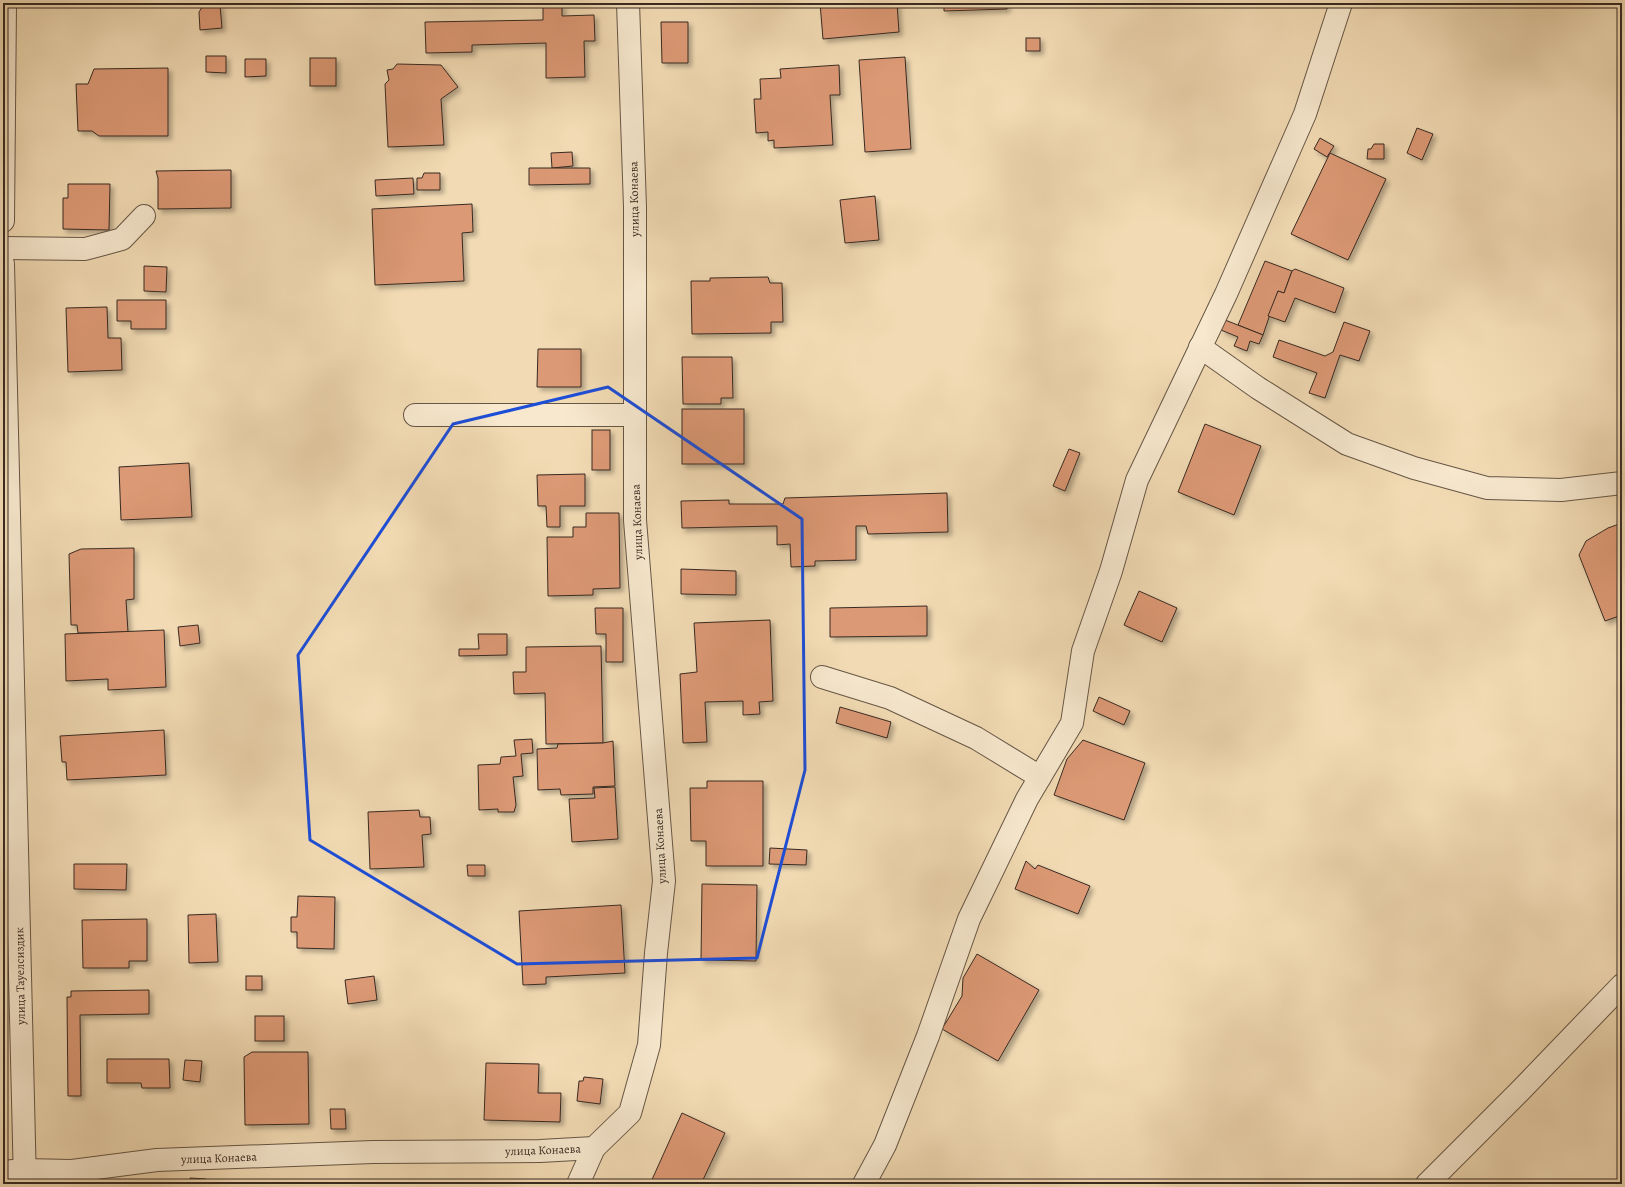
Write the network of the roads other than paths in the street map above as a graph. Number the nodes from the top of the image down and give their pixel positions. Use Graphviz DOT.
graph roads {
  1 [pos="5,3"];
  2 [pos="628,3"];
  3 [pos="1341,3"];
  4 [pos="4,39"];
  5 [pos="144,216"];
  6 [pos="3,221"];
  7 [pos="3,248"];
  8 [pos="3,264"];
  9 [pos="1200,348"];
  10 [pos="415,415"];
  11 [pos="635,415"];
  12 [pos="1622,483"];
  13 [pos="822,677"];
  14 [pos="1040,777"];
  15 [pos="1622,985"];
  16 [pos="594,1148"];
  17 [pos="3,1172"];
  18 [pos="25,1177"];
  19 [pos="578,1184"];
  20 [pos="864,1184"];
  21 [pos="1427,1184"];
  1 -- 4 [label="street"];
  2 -- 11 [label="street, улица Конаева"];
  3 -- 9 [label="street"];
  4 -- 6 [label="street"];
  5 -- 7 [label="street"];
  8 -- 18 [label="street, улица Тауелсиздик"];
  9 -- 12 [label="street"];
  9 -- 14 [label="street"];
  10 -- 11 [label="street"];
  11 -- 16 [label="street, улица Конаева"];
  13 -- 14 [label="street"];
  14 -- 20 [label="street"];
  15 -- 21 [label="street"];
  16 -- 18 [label="street, улица Конаева"];
  16 -- 19 [label="street"];
  17 -- 18 [label="street, улица Конаева"];
}
